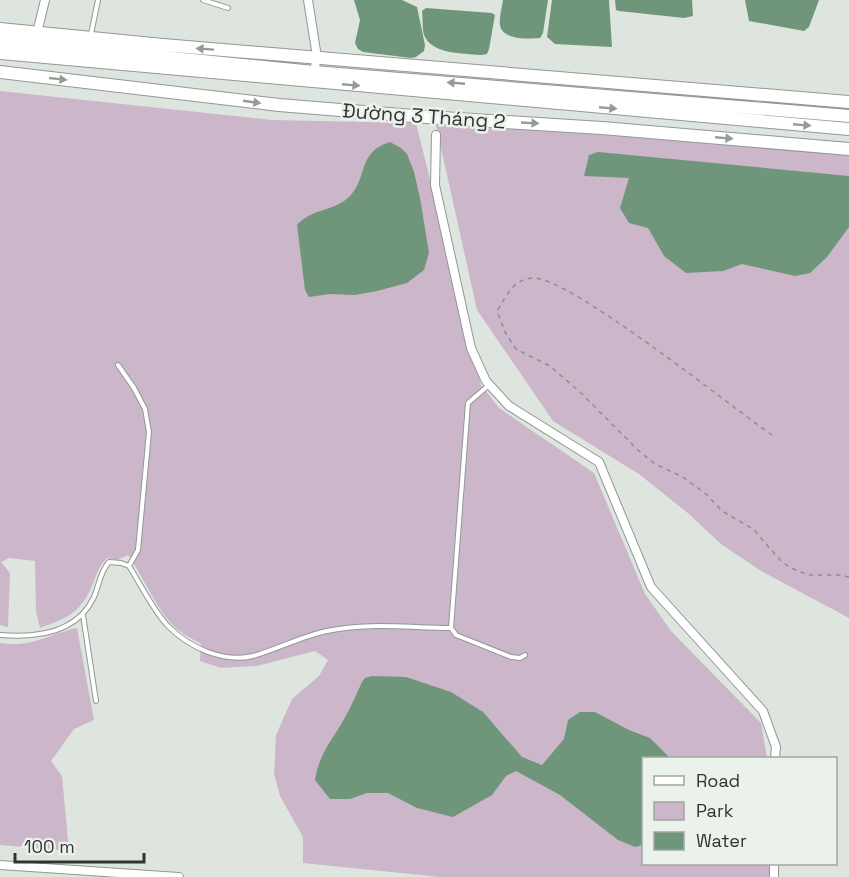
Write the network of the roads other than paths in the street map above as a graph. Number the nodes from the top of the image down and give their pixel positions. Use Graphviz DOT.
graph roads {
  1 [pos="45,0"];
  2 [pos="98,0"];
  3 [pos="203,0"];
  4 [pos="308,0"];
  5 [pos="228,8"];
  6 [pos="0,29"];
  7 [pos="37,33"];
  8 [pos="90,38"];
  9 [pos="0,41"];
  10 [pos="0,52"];
  11 [pos="317,57"];
  12 [pos="0,72"];
  13 [pos="314,72"];
  14 [pos="849,102"];
  15 [pos="849,116"];
  16 [pos="849,129"];
  17 [pos="436,135"];
  18 [pos="849,149"];
  19 [pos="118,365"];
  20 [pos="489,385"];
  21 [pos="129,566"];
  22 [pos="82,614"];
  23 [pos="451,628"];
  24 [pos="0,635"];
  25 [pos="525,655"];
  26 [pos="96,700"];
  27 [pos="775,757"];
  28 [pos="0,865"];
  29 [pos="179,877"];
  1 -- 7 [label="street"];
  2 -- 8 [label="lane"];
  3 -- 5 [label="lane"];
  4 -- 11 [label="street"];
  6 -- 7 [label="main road"];
  7 -- 8 [label="main road"];
  11 -- 8 [label="main road, one-way"];
  9 -- 13 [label="main road, Đường 3 Tháng 2"];
  10 -- 16 [label="main road, Đường 3 Tháng 2, one-way"];
  11 -- 13 [label="street"];
  11 -- 14 [label="main road"];
  12 -- 18 [label="main road, Đường 3 Tháng 2, one-way"];
  15 -- 13 [label="main road, Đường 3 Tháng 2, one-way"];
  17 -- 20 [label="street"];
  19 -- 21 [label="lane"];
  20 -- 23 [label="lane"];
  20 -- 27 [label="street"];
  21 -- 22 [label="lane"];
  21 -- 23 [label="lane"];
  22 -- 24 [label="lane"];
  22 -- 26 [label="lane"];
  23 -- 25 [label="lane"];
  28 -- 29 [label="street"];
}
